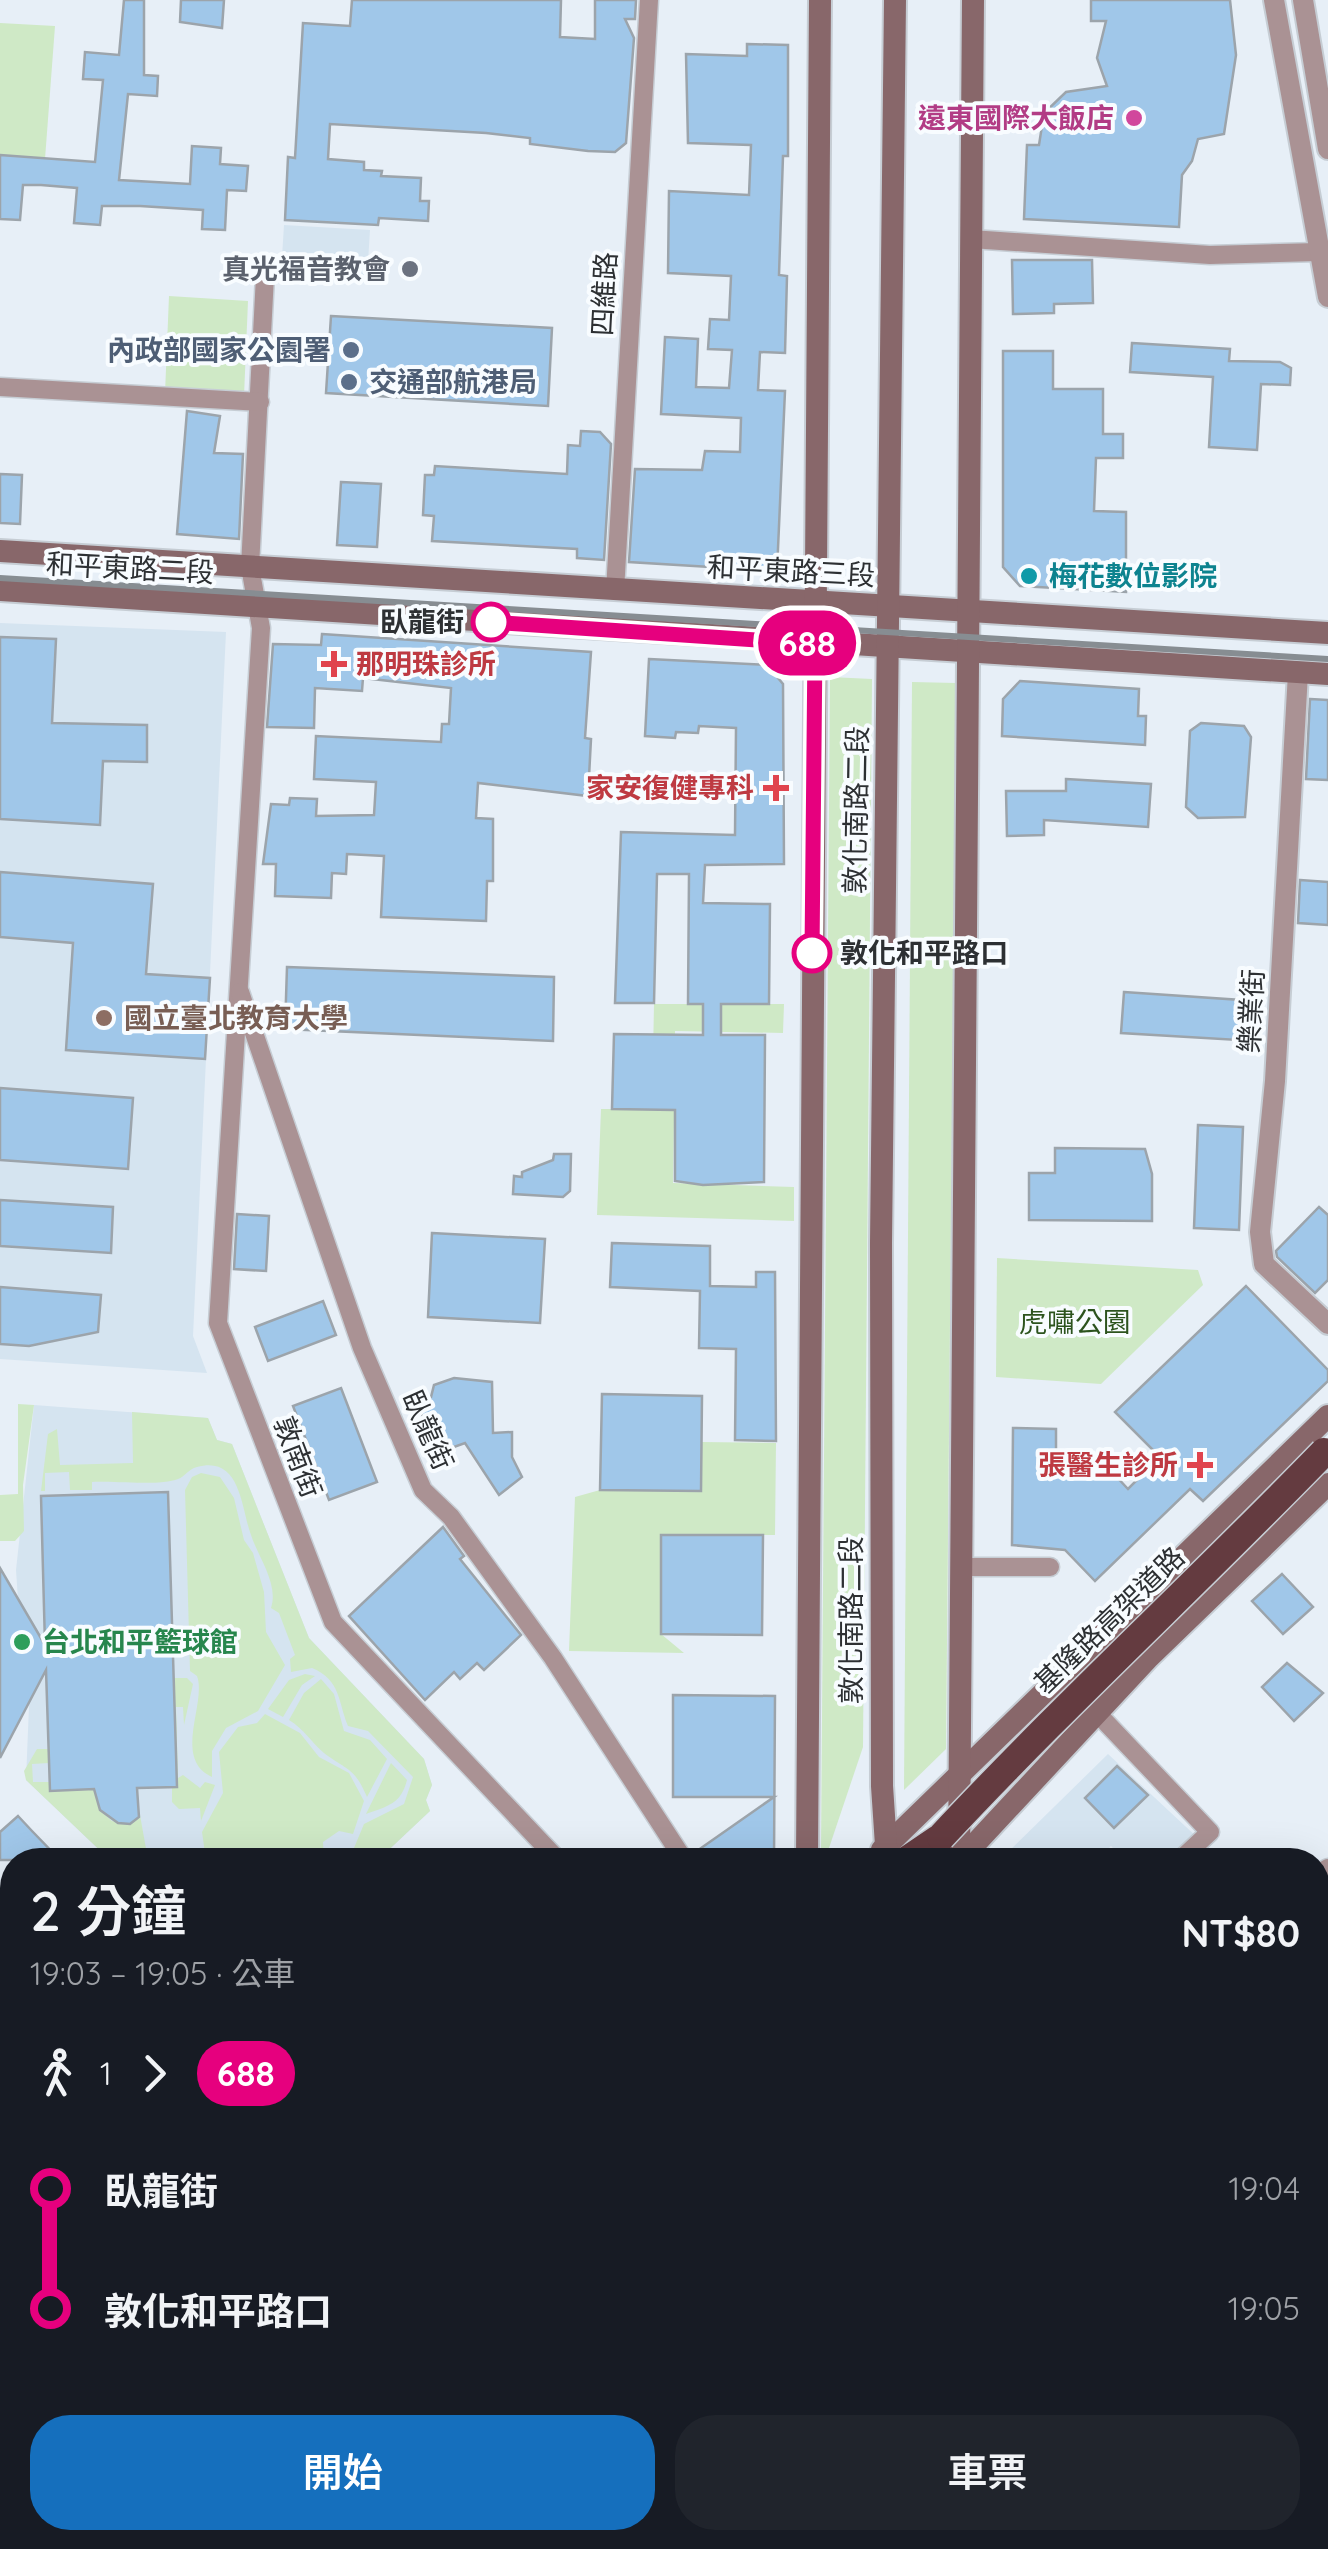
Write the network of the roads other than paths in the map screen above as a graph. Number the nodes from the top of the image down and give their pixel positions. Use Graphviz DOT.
graph roads {
  1 [pos="649,0"];
  2 [pos="820,0"];
  3 [pos="895,0"];
  4 [pos="973,0"];
  5 [pos="1274,0"];
  6 [pos="1303,0"];
  7 [pos="1328,149"];
  8 [pos="971,239"];
  9 [pos="1318,252"];
  10 [pos="265,276"];
  11 [pos="1328,297"];
  12 [pos="0,388"];
  13 [pos="260,402"];
  14 [pos="0,550"];
  15 [pos="250,567"];
  16 [pos="0,590"];
  17 [pos="615,591"];
  18 [pos="815,603"];
  19 [pos="256,606"];
  20 [pos="888,607"];
  21 [pos="968,612"];
  22 [pos="1328,633"];
  23 [pos="815,644"];
  24 [pos="888,648"];
  25 [pos="967,652"];
  26 [pos="1298,673"];
  27 [pos="1328,674"];
  28 [pos="237,983"];
  29 [pos="1328,1324"];
  30 [pos="1328,1416"];
  31 [pos="1327,1449"];
  32 [pos="1328,1484"];
  33 [pos="961,1567"];
  34 [pos="1050,1567"];
  35 [pos="1098,1713"];
  36 [pos="960,1775"];
  37 [pos="941,1837"];
  38 [pos="547,1848"];
  39 [pos="676,1848"];
  40 [pos="807,1848"];
  41 [pos="887,1848"];
  42 [pos="895,1848"];
  43 [pos="910,1848"];
  44 [pos="931,1848"];
  45 [pos="960,1848"];
  46 [pos="971,1848"];
  47 [pos="1193,1848"];
  1 -- 17 [label="street, 四維路"];
  2 -- 18 [label="main road, 敦化南路二段"];
  3 -- 20 [label="main road, 敦化南路二段"];
  4 -- 8 [label="main road"];
  5 -- 9 [label="street"];
  6 -- 7 [label="street"];
  8 -- 9 [label="street"];
  8 -- 21 [label="main road"];
  9 -- 11 [label="street"];
  10 -- 13 [label="street, 臥龍街"];
  12 -- 13 [label="street"];
  13 -- 15 [label="street, 臥龍街"];
  14 -- 15 [label="main road, 和平東路二段"];
  15 -- 17 [label="main road, 和平東路三段"];
  15 -- 19 [label="street, 臥龍街"];
  16 -- 19 [label="main road, 和平東路二段"];
  17 -- 18 [label="main road, 和平東路三段"];
  18 -- 20 [label="main road, 和平東路三段"];
  18 -- 23 [label="main road, 敦化南路二段"];
  19 -- 23 [label="main road"];
  19 -- 28 [label="street, 臥龍街"];
  20 -- 21 [label="main road, 和平東路三段"];
  20 -- 24 [label="main road, 敦化南路二段"];
  21 -- 22 [label="main road, 和平東路三段"];
  21 -- 25 [label="main road"];
  23 -- 24 [label="main road"];
  23 -- 40 [label="main road, 敦化南路二段"];
  24 -- 25 [label="main road"];
  24 -- 41 [label="main road, 敦化南路二段"];
  25 -- 26 [label="main road"];
  25 -- 33 [label="main road"];
  26 -- 27 [label="main road"];
  26 -- 29 [label="street, 樂業街"];
  28 -- 38 [label="street, 敦南街"];
  28 -- 39 [label="street, 臥龍街"];
  30 -- 36 [label="main road"];
  31 -- 37 [label="highway, 基隆路高架道路, bridge"];
  32 -- 35 [label="main road"];
  33 -- 34 [label="street"];
  33 -- 36 [label="main road"];
  35 -- 46 [label="main road"];
  35 -- 47 [label="street"];
  36 -- 42 [label="main road"];
  36 -- 45 [label="main road"];
  37 -- 43 [label="highway, 基隆路高架道路"];
  37 -- 44 [label="highway, 基隆路高架道路"];
}
